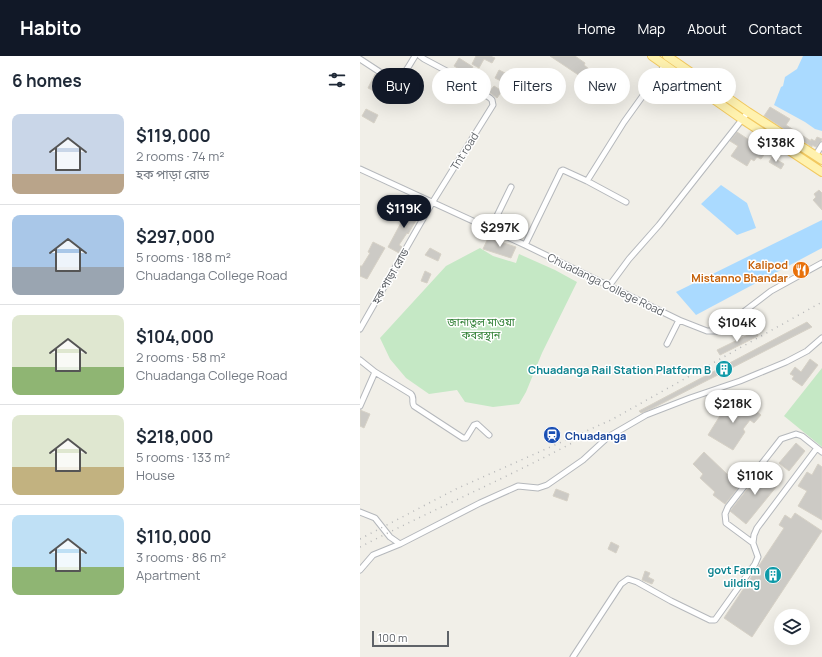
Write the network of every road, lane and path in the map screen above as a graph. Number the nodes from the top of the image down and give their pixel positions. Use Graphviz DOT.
graph roads {
  1 [pos="415,56"];
  2 [pos="420,56"];
  3 [pos="652,56"];
  4 [pos="669,57"];
  5 [pos="360,59"];
  6 [pos="665,65"];
  7 [pos="669,68"];
  8 [pos="685,68"];
  9 [pos="721,104"];
  10 [pos="736,104"];
  11 [pos="748,112"];
  12 [pos="742,119"];
  13 [pos="822,145"];
  14 [pos="815,156"];
  15 [pos="822,160"];
  16 [pos="360,169"];
  17 [pos="822,172"];
  18 [pos="587,181"];
  19 [pos="511,187"];
  20 [pos="626,202"];
  21 [pos="432,203"];
  22 [pos="490,230"];
  23 [pos="525,245"];
  24 [pos="822,263"];
  25 [pos="609,286"];
  26 [pos="680,320"];
  27 [pos="360,329"];
  28 [pos="822,338"];
  29 [pos="667,344"];
  30 [pos="360,360"];
  31 [pos="375,372"];
  32 [pos="360,406"];
  33 [pos="489,434"];
  34 [pos="817,448"];
  35 [pos="822,452"];
  36 [pos="360,512"];
  37 [pos="753,543"];
  38 [pos="400,544"];
  39 [pos="360,570"];
  40 [pos="573,657"];
  1 -- 5 [label="street"];
  2 -- 21 [label="street, Tnt road"];
  3 -- 6 [label="main road"];
  4 -- 6 [label="main road"];
  4 -- 8 [label="main road"];
  6 -- 7 [label="main road"];
  6 -- 18 [label="street"];
  9 -- 12 [label="main road"];
  10 -- 11 [label="main road"];
  11 -- 12 [label="street"];
  11 -- 14 [label="main road"];
  12 -- 17 [label="main road"];
  12 -- 25 [label="street"];
  13 -- 14 [label="street"];
  14 -- 15 [label="main road"];
  16 -- 21 [label="street, Chuadanga College Road"];
  18 -- 20 [label="street"];
  18 -- 23 [label="street"];
  19 -- 22 [label="street"];
  21 -- 22 [label="street, Chuadanga College Road"];
  21 -- 27 [label="street, হক পাড়া রোড"];
  22 -- 23 [label="street, Chuadanga College Road"];
  23 -- 25 [label="street, Chuadanga College Road"];
  24 -- 26 [label="street, Chuadanga College Road"];
  25 -- 26 [label="street, Chuadanga College Road"];
  26 -- 29 [label="street"];
  28 -- 38 [label="street"];
  30 -- 31 [label="street"];
  31 -- 32 [label="street"];
  31 -- 33 [label="street"];
  34 -- 35 [label="street"];
  34 -- 37 [label="street"];
  34 -- 37 [label="street"];
  36 -- 38 [label="street"];
  37 -- 40 [label="street"];
  38 -- 39 [label="street"];
}
